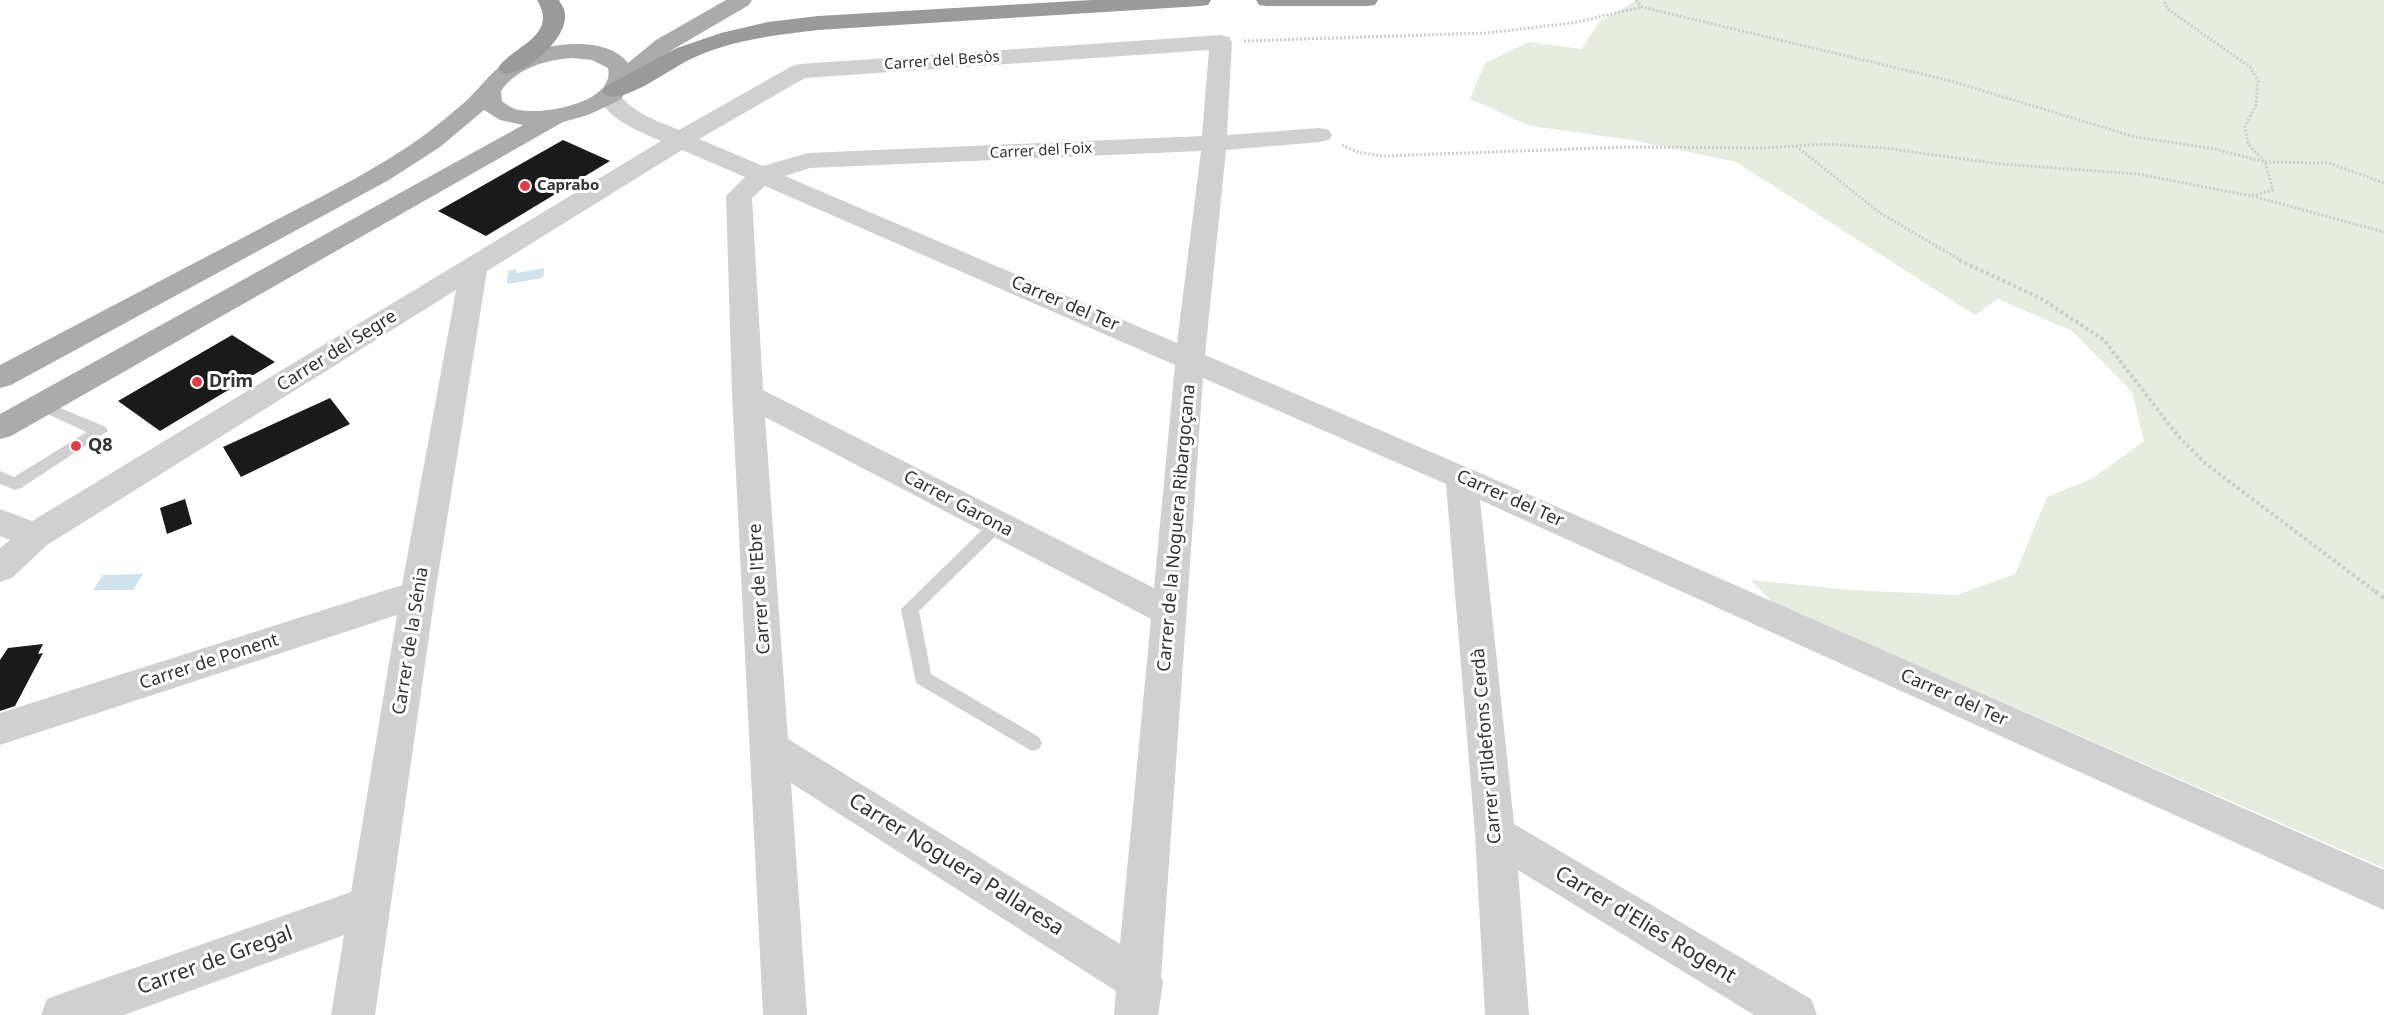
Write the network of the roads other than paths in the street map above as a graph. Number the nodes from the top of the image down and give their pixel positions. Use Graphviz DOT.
graph roads {
  1 [pos="548,0"];
  2 [pos="741,0"];
  3 [pos="1200,0"];
  4 [pos="1267,0"];
  5 [pos="1367,0"];
  6 [pos="706,19"];
  7 [pos="1221,42"];
  8 [pos="576,51"];
  9 [pos="510,68"];
  10 [pos="615,89"];
  11 [pos="490,97"];
  12 [pos="632,119"];
  13 [pos="550,120"];
  14 [pos="1320,135"];
  15 [pos="680,140"];
  16 [pos="1214,143"];
  17 [pos="764,174"];
  18 [pos="474,267"];
  19 [pos="1190,358"];
  20 [pos="0,378"];
  21 [pos="747,394"];
  22 [pos="0,397"];
  23 [pos="0,404"];
  24 [pos="41,405"];
  25 [pos="0,428"];
  26 [pos="0,477"];
  27 [pos="1462,478"];
  28 [pos="0,522"];
  29 [pos="997,525"];
  30 [pos="35,536"];
  31 [pos="0,569"];
  32 [pos="418,594"];
  33 [pos="1170,613"];
  34 [pos="0,729"];
  35 [pos="1032,743"];
  36 [pos="771,749"];
  37 [pos="1495,834"];
  38 [pos="2384,890"];
  39 [pos="368,906"];
  40 [pos="1138,998"];
  41 [pos="63,1015"];
  42 [pos="353,1015"];
  43 [pos="785,1015"];
  44 [pos="1507,1015"];
  45 [pos="1795,1015"];
  1 -- 9 [label="highway"];
  2 -- 6 [label="main road"];
  3 -- 10 [label="highway"];
  4 -- 5 [label="highway"];
  6 -- 8 [label="main road"];
  6 -- 10 [label="main road"];
  7 -- 15 [label="street, Carrer del Besòs"];
  7 -- 16 [label="street, Carrer de la Noguera Ribargoçana"];
  8 -- 9 [label="main road"];
  8 -- 10 [label="main road"];
  9 -- 11 [label="main road"];
  10 -- 12 [label="street, Carrer del Ter"];
  10 -- 13 [label="main road"];
  11 -- 13 [label="main road"];
  11 -- 20 [label="main road"];
  11 -- 22 [label="main road"];
  12 -- 13 [label="street, Carrer del Ter"];
  12 -- 15 [label="street, Carrer del Ter"];
  13 -- 23 [label="main road"];
  13 -- 24 [label="main road"];
  14 -- 16 [label="street, Carrer del Foix"];
  15 -- 17 [label="street, Carrer del Ter"];
  15 -- 18 [label="street, Carrer del Segre"];
  16 -- 17 [label="street, Carrer del Foix"];
  16 -- 19 [label="street, Carrer de la Noguera Ribargoçana"];
  17 -- 19 [label="street, Carrer del Ter"];
  17 -- 21 [label="street, Carrer de l'Ebre"];
  18 -- 30 [label="street, Carrer del Segre"];
  18 -- 32 [label="street, Carrer de la Sénia"];
  19 -- 27 [label="street, Carrer del Ter"];
  19 -- 33 [label="street, Carrer de la Noguera Ribargoçana"];
  21 -- 29 [label="street, Carrer Garona"];
  21 -- 36 [label="street, Carrer de l'Ebre"];
  24 -- 25 [label="main road"];
  24 -- 26 [label="lane"];
  27 -- 37 [label="street, Carrer d'Ildefons Cerdà"];
  27 -- 38 [label="street, Carrer del Ter"];
  28 -- 30 [label="street"];
  29 -- 33 [label="street, Carrer Garona"];
  29 -- 35 [label="lane"];
  30 -- 31 [label="street, Carrer del Segre"];
  32 -- 34 [label="street, Carrer de Ponent"];
  32 -- 39 [label="street, Carrer de la Sénia"];
  33 -- 40 [label="street, Carrer de la Noguera Ribargoçana"];
  36 -- 40 [label="street, Carrer Noguera Pallaresa"];
  36 -- 43 [label="street, Carrer de l'Ebre"];
  37 -- 44 [label="street, Carrer d'Ildefons Cerdà"];
  37 -- 45 [label="street, Carrer d'Elies Rogent"];
  39 -- 41 [label="street, Carrer de Gregal"];
  39 -- 42 [label="street, Carrer de la Sénia"];
}
